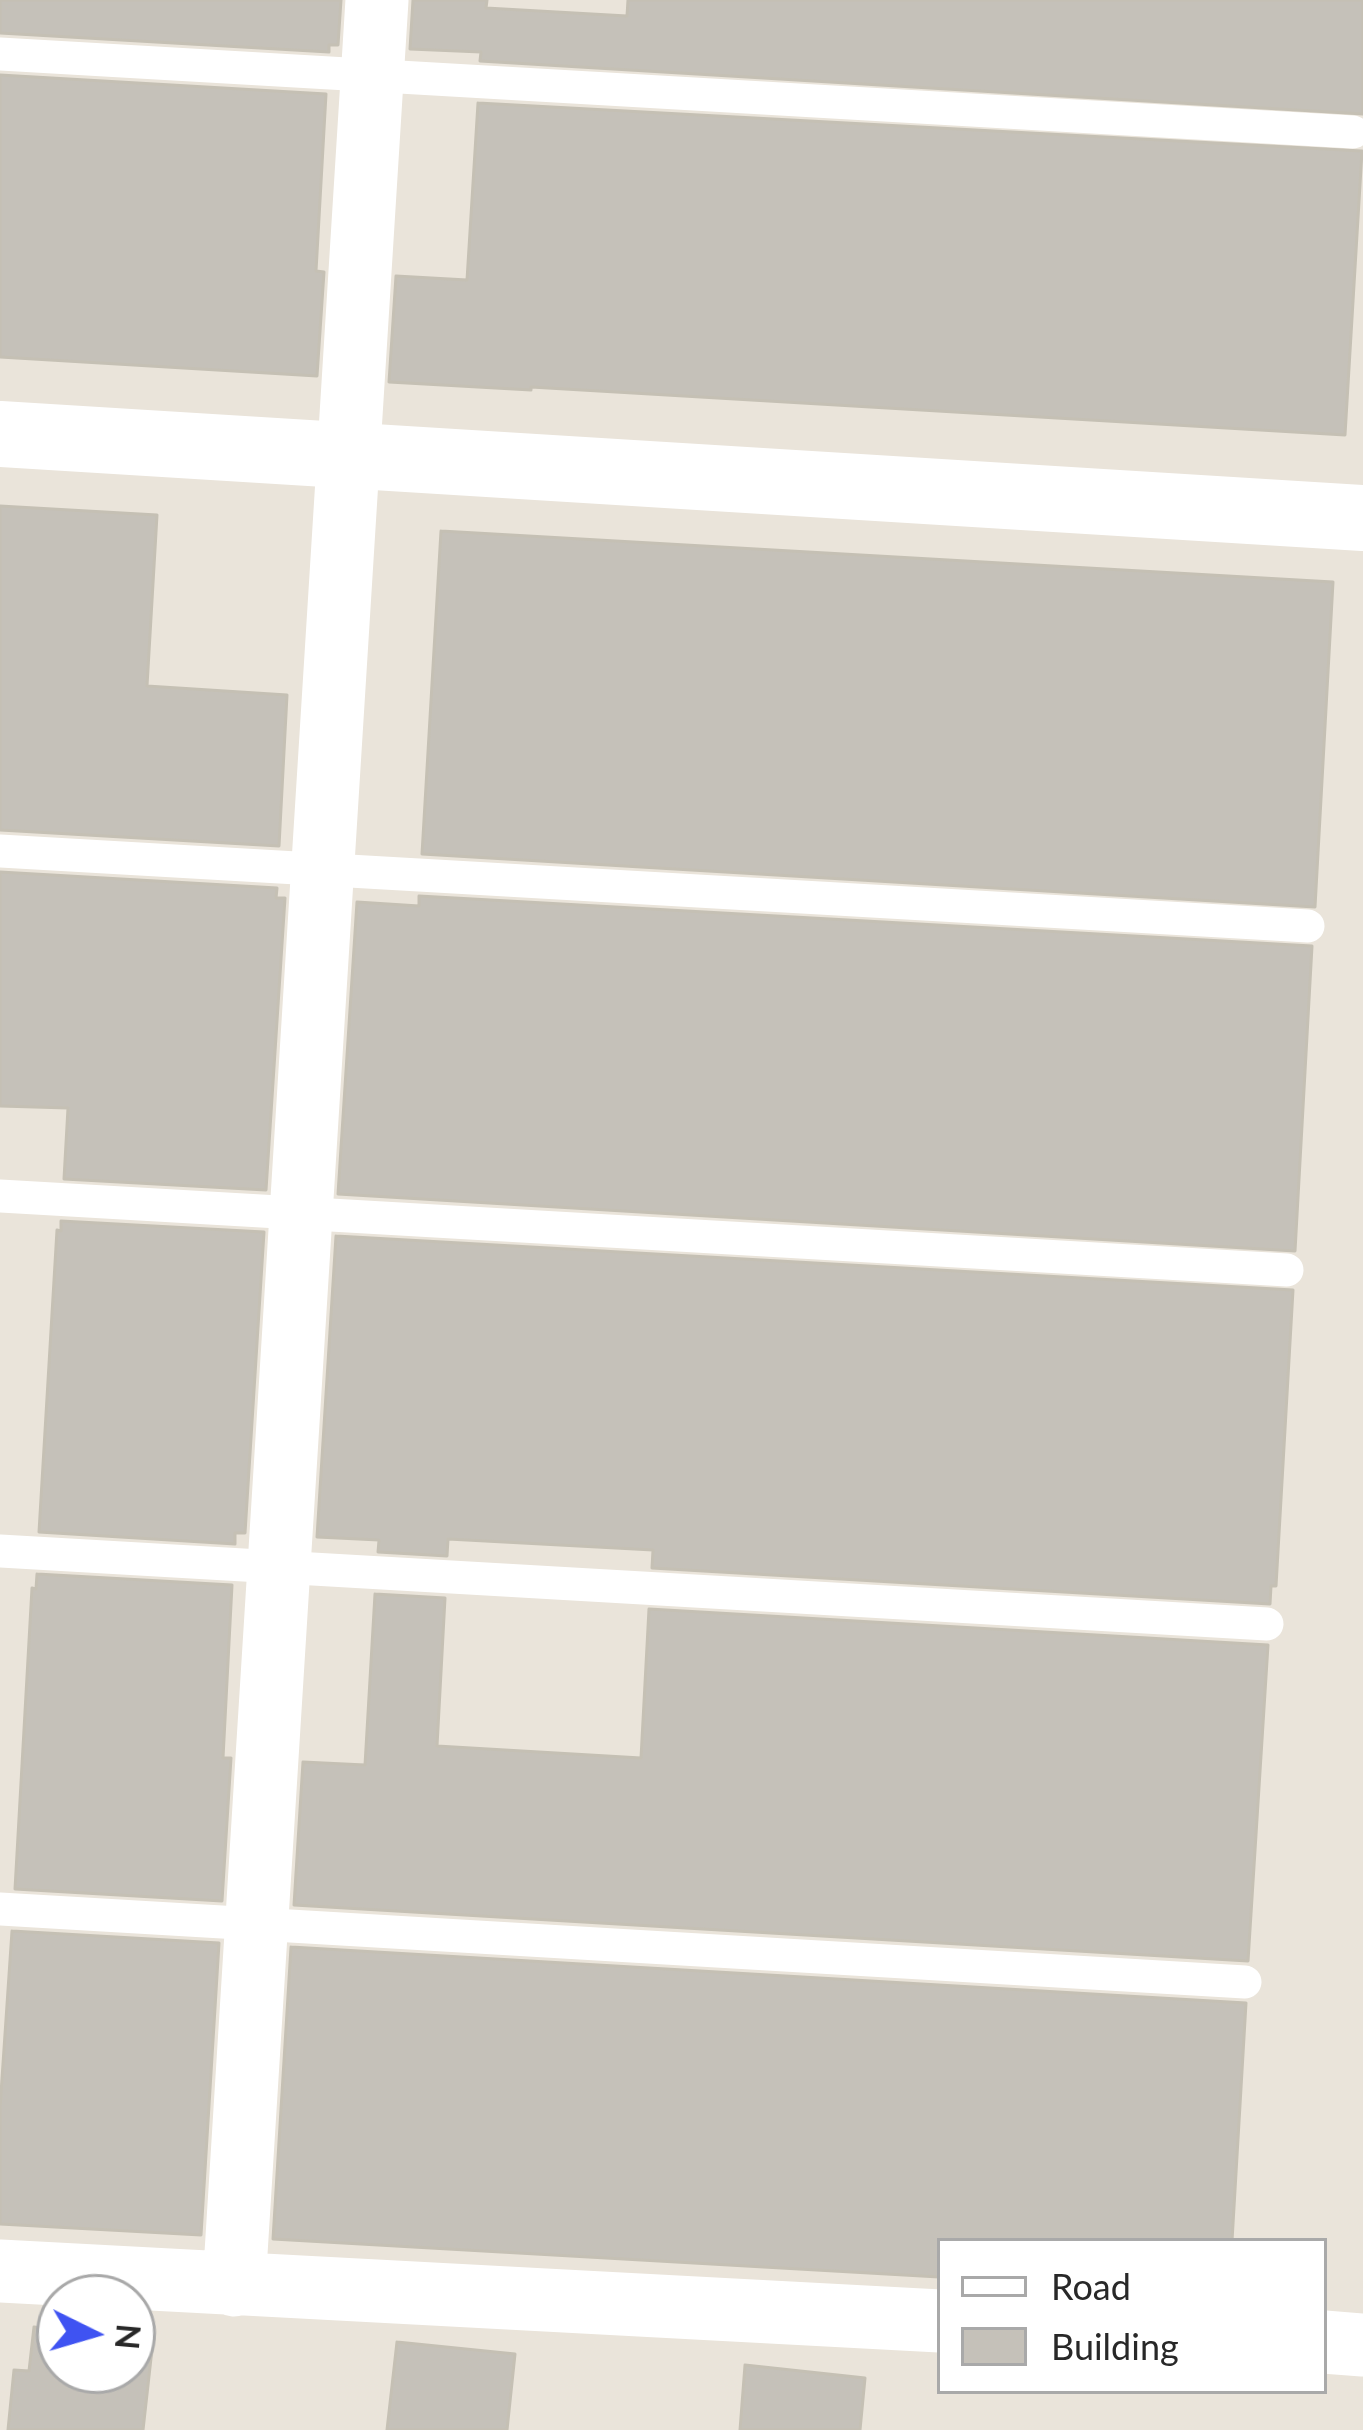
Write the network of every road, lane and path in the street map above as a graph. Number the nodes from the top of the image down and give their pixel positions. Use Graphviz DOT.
graph roads {
  1 [pos="377,0"];
  2 [pos="0,54"];
  3 [pos="372,76"];
  4 [pos="1353,132"];
  5 [pos="0,434"];
  6 [pos="349,456"];
  7 [pos="1363,518"];
  8 [pos="0,851"];
  9 [pos="322,870"];
  10 [pos="1307,926"];
  11 [pos="0,1196"];
  12 [pos="301,1214"];
  13 [pos="1287,1270"];
  14 [pos="0,1551"];
  15 [pos="279,1567"];
  16 [pos="1267,1624"];
  17 [pos="0,1909"];
  18 [pos="256,1925"];
  19 [pos="1245,1982"];
  20 [pos="0,2271"];
  21 [pos="234,2285"];
  22 [pos="937,2320"];
  23 [pos="1327,2342"];
  24 [pos="1363,2344"];
  1 -- 3 [label="street"];
  2 -- 3 [label="lane"];
  3 -- 4 [label="lane"];
  3 -- 6 [label="street"];
  5 -- 6 [label="street"];
  6 -- 7 [label="street"];
  6 -- 9 [label="street"];
  8 -- 9 [label="lane"];
  9 -- 10 [label="lane"];
  9 -- 12 [label="street"];
  11 -- 12 [label="lane"];
  12 -- 13 [label="lane"];
  12 -- 15 [label="street"];
  14 -- 15 [label="lane"];
  15 -- 16 [label="lane"];
  15 -- 18 [label="street"];
  17 -- 18 [label="lane"];
  18 -- 19 [label="lane"];
  18 -- 21 [label="street"];
  20 -- 21 [label="street"];
  21 -- 22 [label="street"];
  23 -- 24 [label="street"];
}
